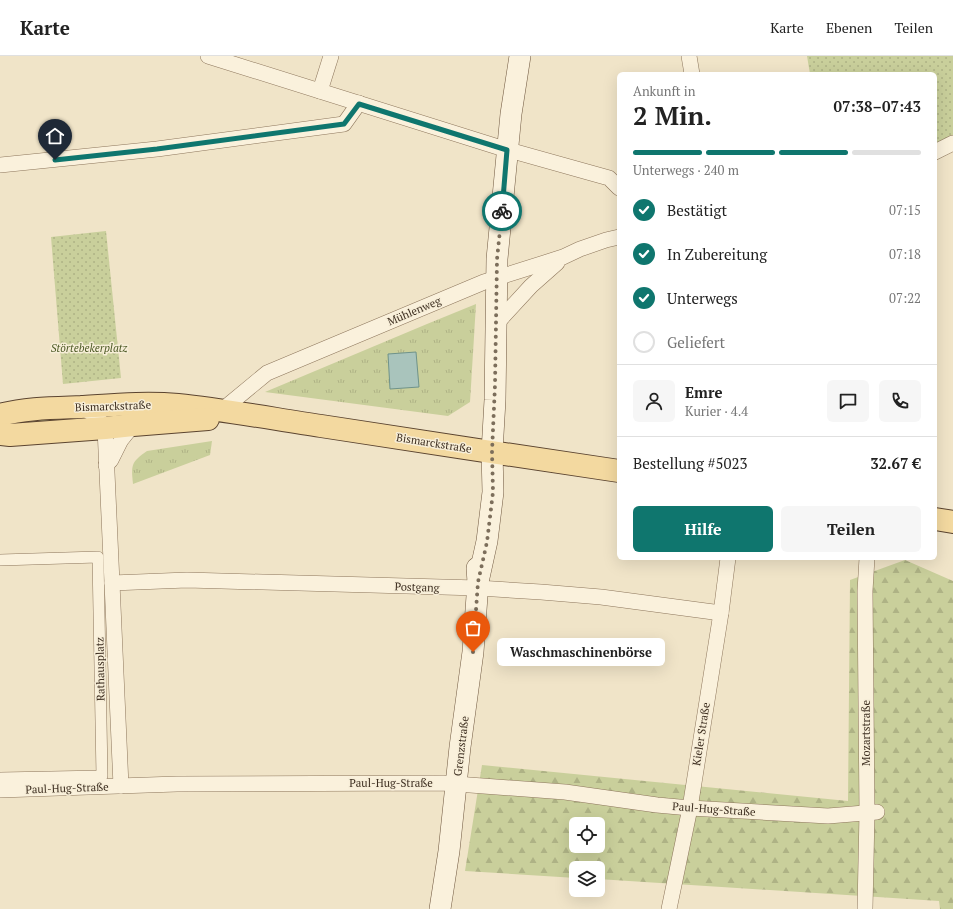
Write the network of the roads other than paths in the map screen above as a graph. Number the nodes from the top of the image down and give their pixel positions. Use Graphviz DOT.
graph roads {
  1 [pos="208,56"];
  2 [pos="331,56"];
  3 [pos="520,56"];
  4 [pos="689,56"];
  5 [pos="692,72"];
  6 [pos="320,91"];
  7 [pos="359,104"];
  8 [pos="953,143"];
  9 [pos="507,150"];
  10 [pos="937,151"];
  11 [pos="0,165"];
  12 [pos="617,186"];
  13 [pos="617,237"];
  14 [pos="563,258"];
  15 [pos="497,278"];
  16 [pos="497,323"];
  17 [pos="77,407"];
  18 [pos="221,411"];
  19 [pos="0,415"];
  20 [pos="134,415"];
  21 [pos="250,415"];
  22 [pos="105,428"];
  23 [pos="0,434"];
  24 [pos="492,452"];
  25 [pos="106,465"];
  26 [pos="617,471"];
  27 [pos="937,519"];
  28 [pos="953,522"];
  29 [pos="0,560"];
  30 [pos="728,560"];
  31 [pos="868,560"];
  32 [pos="112,583"];
  33 [pos="478,585"];
  34 [pos="721,612"];
  35 [pos="0,778"];
  36 [pos="457,784"];
  37 [pos="121,786"];
  38 [pos="0,790"];
  39 [pos="690,808"];
  40 [pos="872,813"];
  41 [pos="440,909"];
  42 [pos="669,909"];
  43 [pos="865,909"];
  1 -- 6 [label="street"];
  2 -- 6 [label="street"];
  3 -- 9 [label="main road, Grenzstraße"];
  4 -- 5 [label="street"];
  6 -- 7 [label="street"];
  7 -- 9 [label="street"];
  7 -- 11 [label="street"];
  8 -- 10 [label="street"];
  9 -- 12 [label="street"];
  9 -- 15 [label="main road, Grenzstraße"];
  13 -- 14 [label="street, Mühlenweg"];
  14 -- 15 [label="street, Mühlenweg"];
  14 -- 16 [label="street"];
  15 -- 16 [label="main road, Grenzstraße"];
  15 -- 18 [label="street, Mühlenweg"];
  16 -- 24 [label="main road, Grenzstraße"];
  17 -- 19 [label="main road, Bismarckstraße"];
  17 -- 20 [label="main road, Bismarckstraße"];
  17 -- 22 [label="street"];
  18 -- 20 [label="main road, Bismarckstraße"];
  18 -- 21 [label="main road, Bismarckstraße"];
  20 -- 21 [label="main road, Bismarckstraße"];
  20 -- 22 [label="main road, Bismarckstraße"];
  20 -- 25 [label="street"];
  21 -- 24 [label="main road, Bismarckstraße"];
  22 -- 23 [label="main road, Bismarckstraße"];
  22 -- 25 [label="street, Rathausplatz"];
  24 -- 26 [label="main road, Bismarckstraße"];
  24 -- 33 [label="main road, Grenzstraße"];
  25 -- 32 [label="street, Rathausplatz"];
  27 -- 28 [label="main road"];
  29 -- 35 [label="street, Rathausplatz"];
  30 -- 34 [label="street, Kieler Straße"];
  31 -- 40 [label="street, Mozartstraße"];
  32 -- 33 [label="street, Postgang"];
  32 -- 37 [label="street, Rathausplatz"];
  33 -- 34 [label="street, Postgang"];
  33 -- 36 [label="main road, Grenzstraße"];
  34 -- 39 [label="street, Kieler Straße"];
  36 -- 37 [label="street, Paul-Hug-Straße"];
  36 -- 39 [label="street, Paul-Hug-Straße"];
  36 -- 41 [label="main road, Grenzstraße"];
  37 -- 38 [label="street, Paul-Hug-Straße"];
  39 -- 40 [label="street, Paul-Hug-Straße"];
  39 -- 42 [label="street, Kieler Straße"];
  40 -- 43 [label="street, Mozartstraße"];
}
